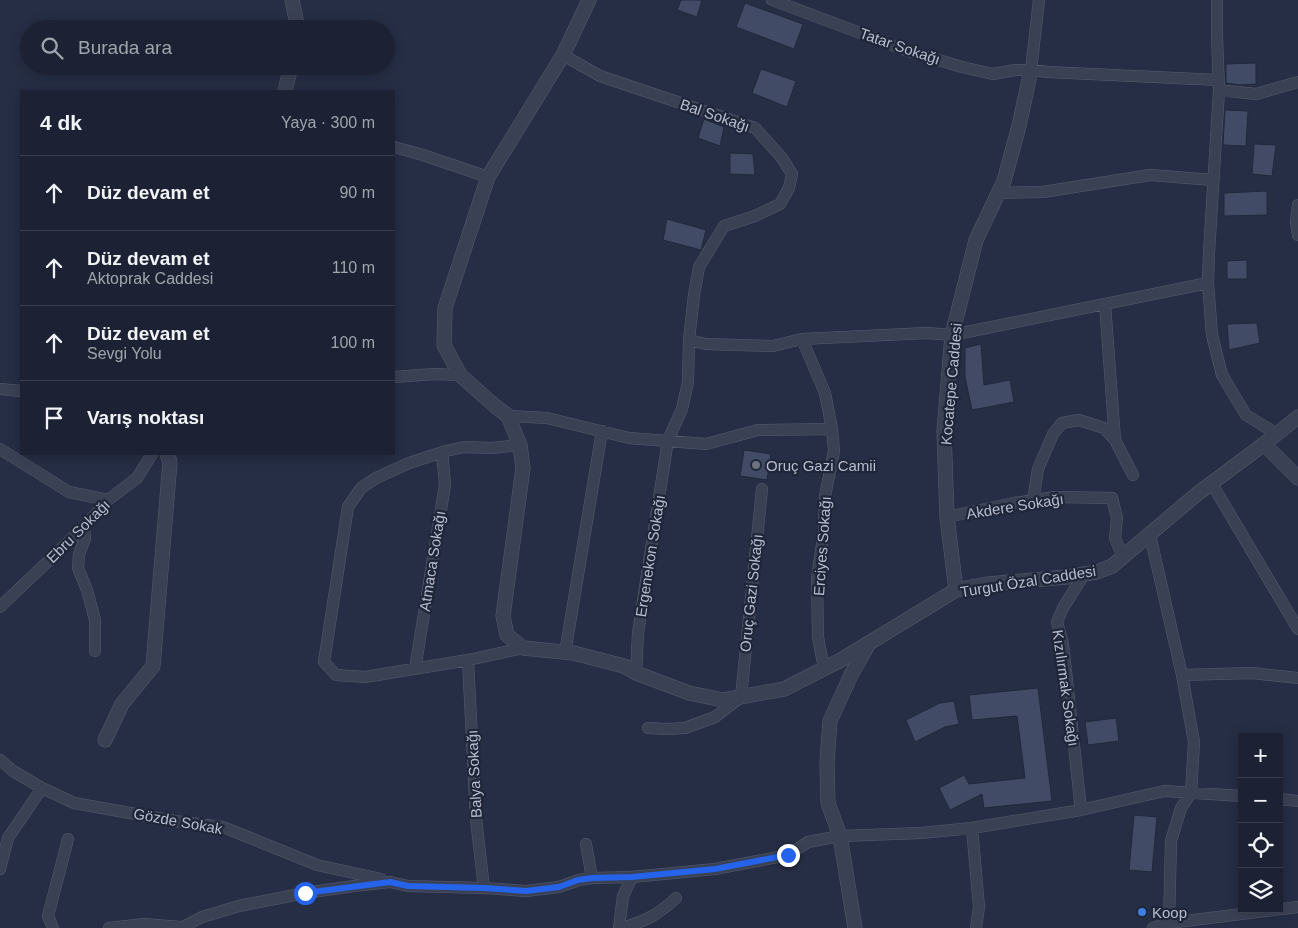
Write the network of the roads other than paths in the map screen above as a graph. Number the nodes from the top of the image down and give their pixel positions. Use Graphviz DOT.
graph roads {
  1 [pos="292,0"];
  2 [pos="589,0"];
  3 [pos="772,0"];
  4 [pos="1039,0"];
  5 [pos="1217,0"];
  6 [pos="296,20"];
  7 [pos="563,55"];
  8 [pos="1031,70"];
  9 [pos="290,75"];
  10 [pos="1298,82"];
  11 [pos="1219,85"];
  12 [pos="286,90"];
  13 [pos="395,147"];
  14 [pos="488,177"];
  15 [pos="1213,180"];
  16 [pos="998,193"];
  17 [pos="1298,205"];
  18 [pos="724,226"];
  19 [pos="1298,235"];
  20 [pos="1208,284"];
  21 [pos="1105,304"];
  22 [pos="952,335"];
  23 [pos="802,339"];
  24 [pos="689,340"];
  25 [pos="460,375"];
  26 [pos="395,377"];
  27 [pos="0,389"];
  28 [pos="20,392"];
  29 [pos="508,416"];
  30 [pos="1298,417"];
  31 [pos="832,429"];
  32 [pos="602,431"];
  33 [pos="1277,434"];
  34 [pos="668,440"];
  35 [pos="1115,440"];
  36 [pos="1264,444"];
  37 [pos="520,445"];
  38 [pos="0,449"];
  39 [pos="442,452"];
  40 [pos="151,455"];
  41 [pos="167,455"];
  42 [pos="1133,476"];
  43 [pos="1298,478"];
  44 [pos="1212,484"];
  45 [pos="762,490"];
  46 [pos="108,500"];
  47 [pos="1033,500"];
  48 [pos="947,517"];
  49 [pos="84,527"];
  50 [pos="1150,535"];
  51 [pos="1123,557"];
  52 [pos="1084,574"];
  53 [pos="956,590"];
  54 [pos="0,607"];
  55 [pos="1298,629"];
  56 [pos="868,644"];
  57 [pos="523,648"];
  58 [pos="94,651"];
  59 [pos="565,653"];
  60 [pos="468,660"];
  61 [pos="415,669"];
  62 [pos="824,669"];
  63 [pos="636,673"];
  64 [pos="1182,675"];
  65 [pos="1298,678"];
  66 [pos="741,697"];
  67 [pos="648,728"];
  68 [pos="105,740"];
  69 [pos="0,760"];
  70 [pos="42,788"];
  71 [pos="1191,792"];
  72 [pos="1238,796"];
  73 [pos="1283,799"];
  74 [pos="1298,801"];
  75 [pos="1081,810"];
  76 [pos="972,828"];
  77 [pos="840,836"];
  78 [pos="68,839"];
  79 [pos="586,844"];
  80 [pos="0,868"];
  81 [pos="632,877"];
  82 [pos="592,878"];
  83 [pos="390,882"];
  84 [pos="484,888"];
  85 [pos="676,898"];
  86 [pos="1298,907"];
  87 [pos="1170,922"];
  88 [pos="53,928"];
  89 [pos="109,928"];
  90 [pos="181,928"];
  91 [pos="619,928"];
  92 [pos="623,928"];
  93 [pos="855,928"];
  94 [pos="976,928"];
  95 [pos="1153,928"];
  1 -- 6 [label="street"];
  2 -- 7 [label="street"];
  3 -- 8 [label="street, Tatar Sokağı"];
  4 -- 8 [label="street"];
  5 -- 11 [label="street"];
  7 -- 14 [label="street"];
  7 -- 18 [label="street, Bal Sokağı"];
  8 -- 11 [label="street, Tatar Sokağı"];
  8 -- 16 [label="street, Kocatepe Caddesi"];
  9 -- 12 [label="street"];
  10 -- 11 [label="street, Tatar Sokağı"];
  11 -- 15 [label="street"];
  13 -- 14 [label="street"];
  14 -- 25 [label="street"];
  15 -- 16 [label="street"];
  15 -- 20 [label="street"];
  16 -- 22 [label="street, Kocatepe Caddesi"];
  17 -- 19 [label="street"];
  18 -- 24 [label="street, Ergenekon Sokağı"];
  20 -- 21 [label="street"];
  20 -- 33 [label="street"];
  21 -- 22 [label="street"];
  21 -- 35 [label="street"];
  22 -- 23 [label="street"];
  22 -- 48 [label="street, Kocatepe Caddesi"];
  23 -- 24 [label="street"];
  23 -- 31 [label="street, Erciyes Sokağı"];
  24 -- 34 [label="street, Ergenekon Sokağı"];
  25 -- 26 [label="street"];
  25 -- 29 [label="street"];
  27 -- 28 [label="street"];
  29 -- 32 [label="street"];
  29 -- 37 [label="street"];
  30 -- 33 [label="street, Turgut Özal Caddesi"];
  31 -- 34 [label="street"];
  31 -- 62 [label="street, Erciyes Sokağı"];
  32 -- 34 [label="street"];
  32 -- 59 [label="street"];
  33 -- 36 [label="street, Turgut Özal Caddesi"];
  34 -- 63 [label="street, Ergenekon Sokağı"];
  35 -- 42 [label="street"];
  35 -- 47 [label="street"];
  36 -- 43 [label="street"];
  36 -- 44 [label="street, Turgut Özal Caddesi"];
  37 -- 39 [label="street"];
  37 -- 57 [label="street"];
  38 -- 46 [label="street"];
  39 -- 61 [label="street, Atmaca Sokağı"];
  39 -- 61 [label="street"];
  40 -- 46 [label="street, Ebru Sokağı"];
  41 -- 68 [label="street"];
  44 -- 50 [label="street, Turgut Özal Caddesi"];
  44 -- 55 [label="street"];
  45 -- 66 [label="street, Oruç Gazi Sokağı"];
  46 -- 49 [label="street, Ebru Sokağı"];
  47 -- 48 [label="street, Akdere Sokağı"];
  47 -- 51 [label="street, Akdere Sokağı"];
  48 -- 53 [label="street, Kocatepe Caddesi"];
  49 -- 54 [label="street, Ebru Sokağı"];
  49 -- 58 [label="street"];
  50 -- 51 [label="street, Turgut Özal Caddesi"];
  50 -- 64 [label="street"];
  51 -- 52 [label="street, Turgut Özal Caddesi"];
  52 -- 53 [label="street, Turgut Özal Caddesi"];
  52 -- 75 [label="street, Kızılırmak Sokağı"];
  53 -- 56 [label="street, Turgut Özal Caddesi"];
  56 -- 62 [label="street, Turgut Özal Caddesi"];
  56 -- 77 [label="street"];
  57 -- 59 [label="street, Turgut Özal Caddesi"];
  57 -- 60 [label="street"];
  59 -- 63 [label="street, Turgut Özal Caddesi"];
  60 -- 61 [label="street"];
  60 -- 84 [label="street, Balya Sokağı"];
  62 -- 66 [label="street, Turgut Özal Caddesi"];
  63 -- 66 [label="street, Turgut Özal Caddesi"];
  64 -- 65 [label="street"];
  64 -- 71 [label="street"];
  66 -- 67 [label="street"];
  69 -- 70 [label="street, Gözde Sokak"];
  70 -- 80 [label="street"];
  70 -- 83 [label="street, Gözde Sokak"];
  71 -- 72 [label="street"];
  71 -- 75 [label="street"];
  71 -- 87 [label="street"];
  73 -- 74 [label="street"];
  75 -- 76 [label="street"];
  76 -- 77 [label="street"];
  76 -- 94 [label="street"];
  77 -- 81 [label="street"];
  77 -- 93 [label="street"];
  78 -- 88 [label="street"];
  79 -- 82 [label="street"];
  81 -- 82 [label="street"];
  81 -- 91 [label="street"];
  82 -- 84 [label="street"];
  83 -- 84 [label="street"];
  83 -- 90 [label="street"];
  85 -- 92 [label="street"];
  86 -- 87 [label="street"];
  87 -- 95 [label="street"];
  89 -- 90 [label="street"];
}
